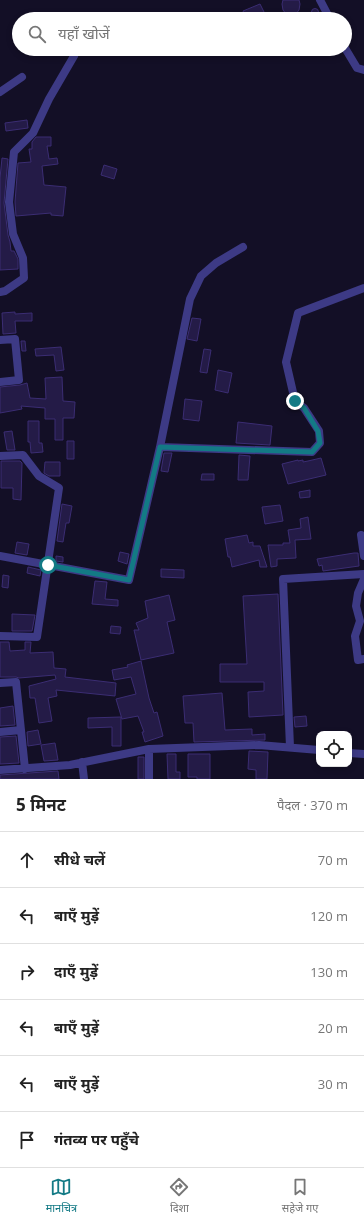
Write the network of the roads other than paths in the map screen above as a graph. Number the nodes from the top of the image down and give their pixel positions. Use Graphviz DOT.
graph roads {
  1 [pos="320,0"];
  2 [pos="326,12"];
  3 [pos="74,56"];
  4 [pos="350,56"];
  5 [pos="364,70"];
  6 [pos="22,77"];
  7 [pos="0,92"];
  8 [pos="243,247"];
  9 [pos="364,288"];
  10 [pos="0,292"];
  11 [pos="0,340"];
  12 [pos="0,382"];
  13 [pos="160,447"];
  14 [pos="0,456"];
  15 [pos="361,535"];
  16 [pos="0,556"];
  17 [pos="364,556"];
  18 [pos="48,565"];
  19 [pos="364,574"];
  20 [pos="364,579"];
  21 [pos="0,636"];
  22 [pos="364,659"];
  23 [pos="0,683"];
  24 [pos="21,730"];
  25 [pos="0,732"];
  26 [pos="290,747"];
  27 [pos="149,749"];
  28 [pos="316,750"];
  29 [pos="352,753"];
  30 [pos="364,754"];
  31 [pos="82,762"];
  32 [pos="25,769"];
  33 [pos="0,770"];
  34 [pos="84,779"];
  35 [pos="149,779"];
  1 -- 2 [label="street"];
  3 -- 10 [label="street"];
  4 -- 5 [label="street"];
  6 -- 7 [label="street"];
  8 -- 13 [label="street"];
  9 -- 13 [label="street"];
  11 -- 12 [label="street"];
  13 -- 18 [label="street"];
  14 -- 18 [label="street"];
  15 -- 17 [label="street"];
  16 -- 18 [label="street"];
  18 -- 21 [label="street"];
  19 -- 26 [label="street"];
  20 -- 22 [label="street"];
  23 -- 24 [label="street"];
  24 -- 25 [label="street"];
  24 -- 32 [label="street"];
  26 -- 27 [label="street"];
  26 -- 28 [label="street"];
  27 -- 31 [label="street"];
  27 -- 35 [label="street"];
  29 -- 30 [label="street"];
  31 -- 32 [label="street"];
  31 -- 34 [label="street"];
  32 -- 33 [label="street"];
}
